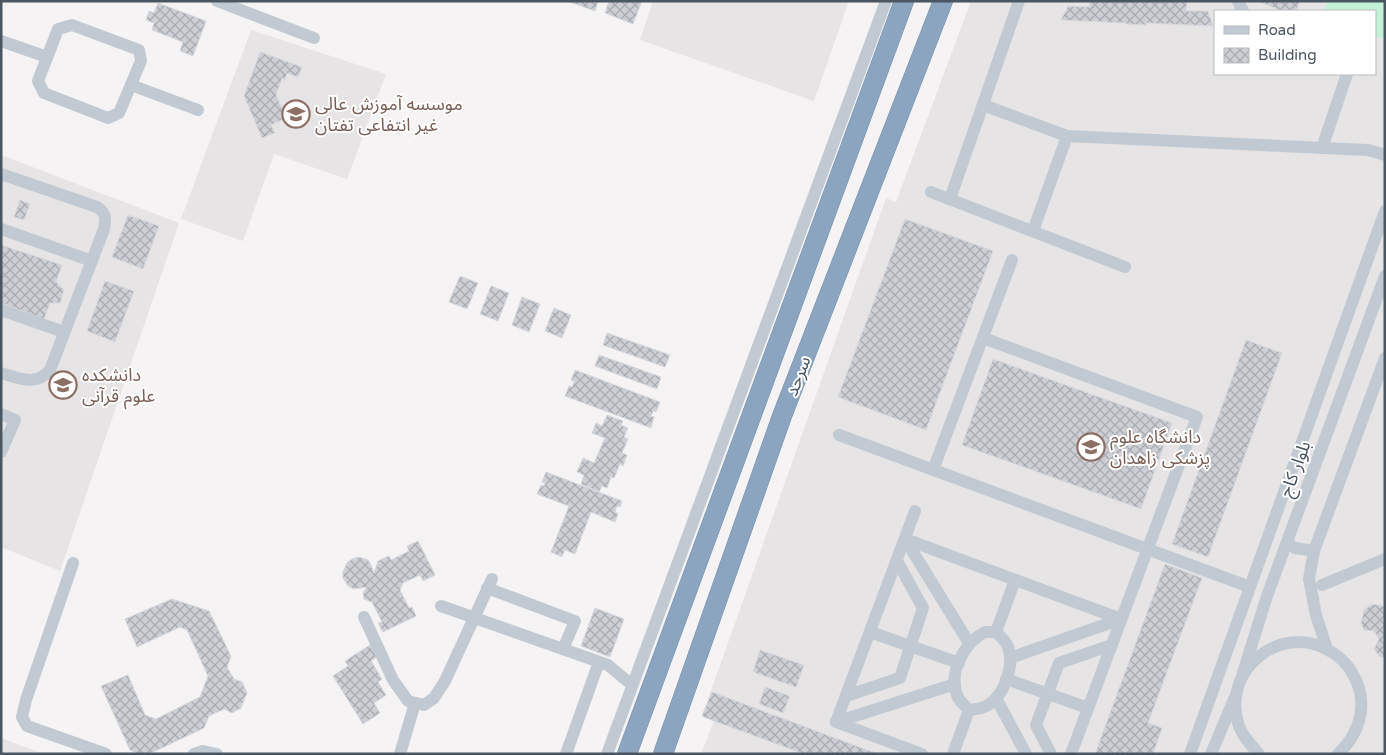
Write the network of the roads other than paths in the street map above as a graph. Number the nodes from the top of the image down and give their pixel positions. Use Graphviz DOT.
graph roads {
  1 [pos="217,1"];
  2 [pos="886,1"];
  3 [pos="904,1"];
  4 [pos="943,1"];
  5 [pos="1019,1"];
  6 [pos="314,38"];
  7 [pos="1,41"];
  8 [pos="47,57"];
  9 [pos="1347,75"];
  10 [pos="131,85"];
  11 [pos="983,105"];
  12 [pos="198,110"];
  13 [pos="1067,136"];
  14 [pos="1322,148"];
  15 [pos="1385,156"];
  16 [pos="1,174"];
  17 [pos="931,192"];
  18 [pos="950,199"];
  19 [pos="1385,211"];
  20 [pos="1,229"];
  21 [pos="1033,231"];
  22 [pos="1012,260"];
  23 [pos="92,261"];
  24 [pos="1125,267"];
  25 [pos="1385,276"];
  26 [pos="1,310"];
  27 [pos="64,332"];
  28 [pos="983,338"];
  29 [pos="1385,358"];
  30 [pos="1,372"];
  31 [pos="1,414"];
  32 [pos="839,436"];
  33 [pos="1,452"];
  34 [pos="933,470"];
  35 [pos="915,512"];
  36 [pos="905,539"];
  37 [pos="1287,543"];
  38 [pos="1148,550"];
  39 [pos="1314,551"];
  40 [pos="1385,559"];
  41 [pos="896,561"];
  42 [pos="74,563"];
  43 [pos="1015,580"];
  44 [pos="1322,585"];
  45 [pos="1250,587"];
  46 [pos="441,606"];
  47 [pos="364,617"];
  48 [pos="473,617"];
  49 [pos="1121,619"];
  50 [pos="870,632"];
  51 [pos="996,632"];
  52 [pos="969,643"];
  53 [pos="1112,644"];
  54 [pos="910,646"];
  55 [pos="563,649"];
  56 [pos="1327,649"];
  57 [pos="1010,658"];
  58 [pos="599,662"];
  59 [pos="959,662"];
  60 [pos="1242,676"];
  61 [pos="1006,679"];
  62 [pos="955,684"];
  63 [pos="632,685"];
  64 [pos="1237,692"];
  65 [pos="1048,694"];
  66 [pos="846,696"];
  67 [pos="996,698"];
  68 [pos="416,703"];
  69 [pos="1088,708"];
  70 [pos="969,710"];
  71 [pos="836,722"];
  72 [pos="106,754"];
  73 [pos="194,754"];
  74 [pos="217,754"];
  75 [pos="400,754"];
  76 [pos="566,754"];
  77 [pos="607,754"];
  78 [pos="627,754"];
  79 [pos="663,754"];
  80 [pos="922,754"];
  81 [pos="953,754"];
  82 [pos="1026,754"];
  83 [pos="1051,754"];
  84 [pos="1071,754"];
  85 [pos="1190,754"];
  86 [pos="1212,754"];
  87 [pos="1259,754"];
  88 [pos="1338,754"];
  1 -- 6 [label="street"];
  2 -- 63 [label="street"];
  3 -- 78 [label="highway, سرحد"];
  4 -- 79 [label="highway, سرحد"];
  5 -- 11 [label="street"];
  7 -- 8 [label="street"];
  8 -- 10 [label="street"];
  8 -- 10 [label="street"];
  9 -- 14 [label="street"];
  10 -- 12 [label="street"];
  11 -- 13 [label="street"];
  11 -- 18 [label="street"];
  13 -- 14 [label="street"];
  13 -- 21 [label="street"];
  14 -- 15 [label="street"];
  16 -- 23 [label="street"];
  17 -- 18 [label="street"];
  18 -- 21 [label="street"];
  19 -- 45 [label="street"];
  20 -- 23 [label="street"];
  21 -- 24 [label="street"];
  22 -- 28 [label="street"];
  23 -- 27 [label="street"];
  25 -- 37 [label="street, بلوار کاج"];
  26 -- 27 [label="street"];
  27 -- 30 [label="street"];
  28 -- 34 [label="street"];
  28 -- 38 [label="street"];
  29 -- 39 [label="street"];
  31 -- 33 [label="street"];
  32 -- 34 [label="street"];
  34 -- 38 [label="street"];
  35 -- 36 [label="street"];
  36 -- 41 [label="street"];
  36 -- 43 [label="street"];
  36 -- 52 [label="street"];
  37 -- 39 [label="street"];
  37 -- 60 [label="street, بلوار کاج"];
  38 -- 45 [label="street"];
  38 -- 49 [label="street"];
  39 -- 56 [label="street"];
  40 -- 44 [label="street"];
  41 -- 50 [label="street"];
  41 -- 54 [label="street"];
  42 -- 72 [label="street"];
  43 -- 49 [label="street"];
  43 -- 51 [label="street"];
  45 -- 85 [label="street"];
  46 -- 48 [label="street"];
  47 -- 68 [label="street"];
  48 -- 55 [label="street"];
  48 -- 55 [label="street"];
  48 -- 68 [label="street"];
  49 -- 53 [label="street"];
  49 -- 57 [label="street"];
  50 -- 54 [label="street"];
  50 -- 66 [label="street"];
  51 -- 52 [label="street"];
  51 -- 57 [label="street"];
  52 -- 59 [label="street"];
  53 -- 65 [label="street"];
  53 -- 69 [label="street"];
  54 -- 59 [label="street"];
  54 -- 66 [label="street"];
  55 -- 58 [label="street"];
  56 -- 60 [label="street"];
  56 -- 88 [label="street"];
  57 -- 61 [label="street"];
  58 -- 63 [label="street"];
  58 -- 76 [label="street"];
  59 -- 62 [label="street"];
  60 -- 64 [label="street, بلوار کاج"];
  61 -- 65 [label="street"];
  61 -- 67 [label="street"];
  62 -- 70 [label="street"];
  62 -- 71 [label="street"];
  63 -- 77 [label="street"];
  64 -- 86 [label="street"];
  64 -- 87 [label="street"];
  65 -- 69 [label="street"];
  65 -- 83 [label="street"];
  66 -- 71 [label="street"];
  67 -- 70 [label="street"];
  67 -- 82 [label="street"];
  68 -- 75 [label="street"];
  69 -- 84 [label="street"];
  70 -- 81 [label="street"];
  71 -- 80 [label="street"];
  73 -- 74 [label="street"];
}
